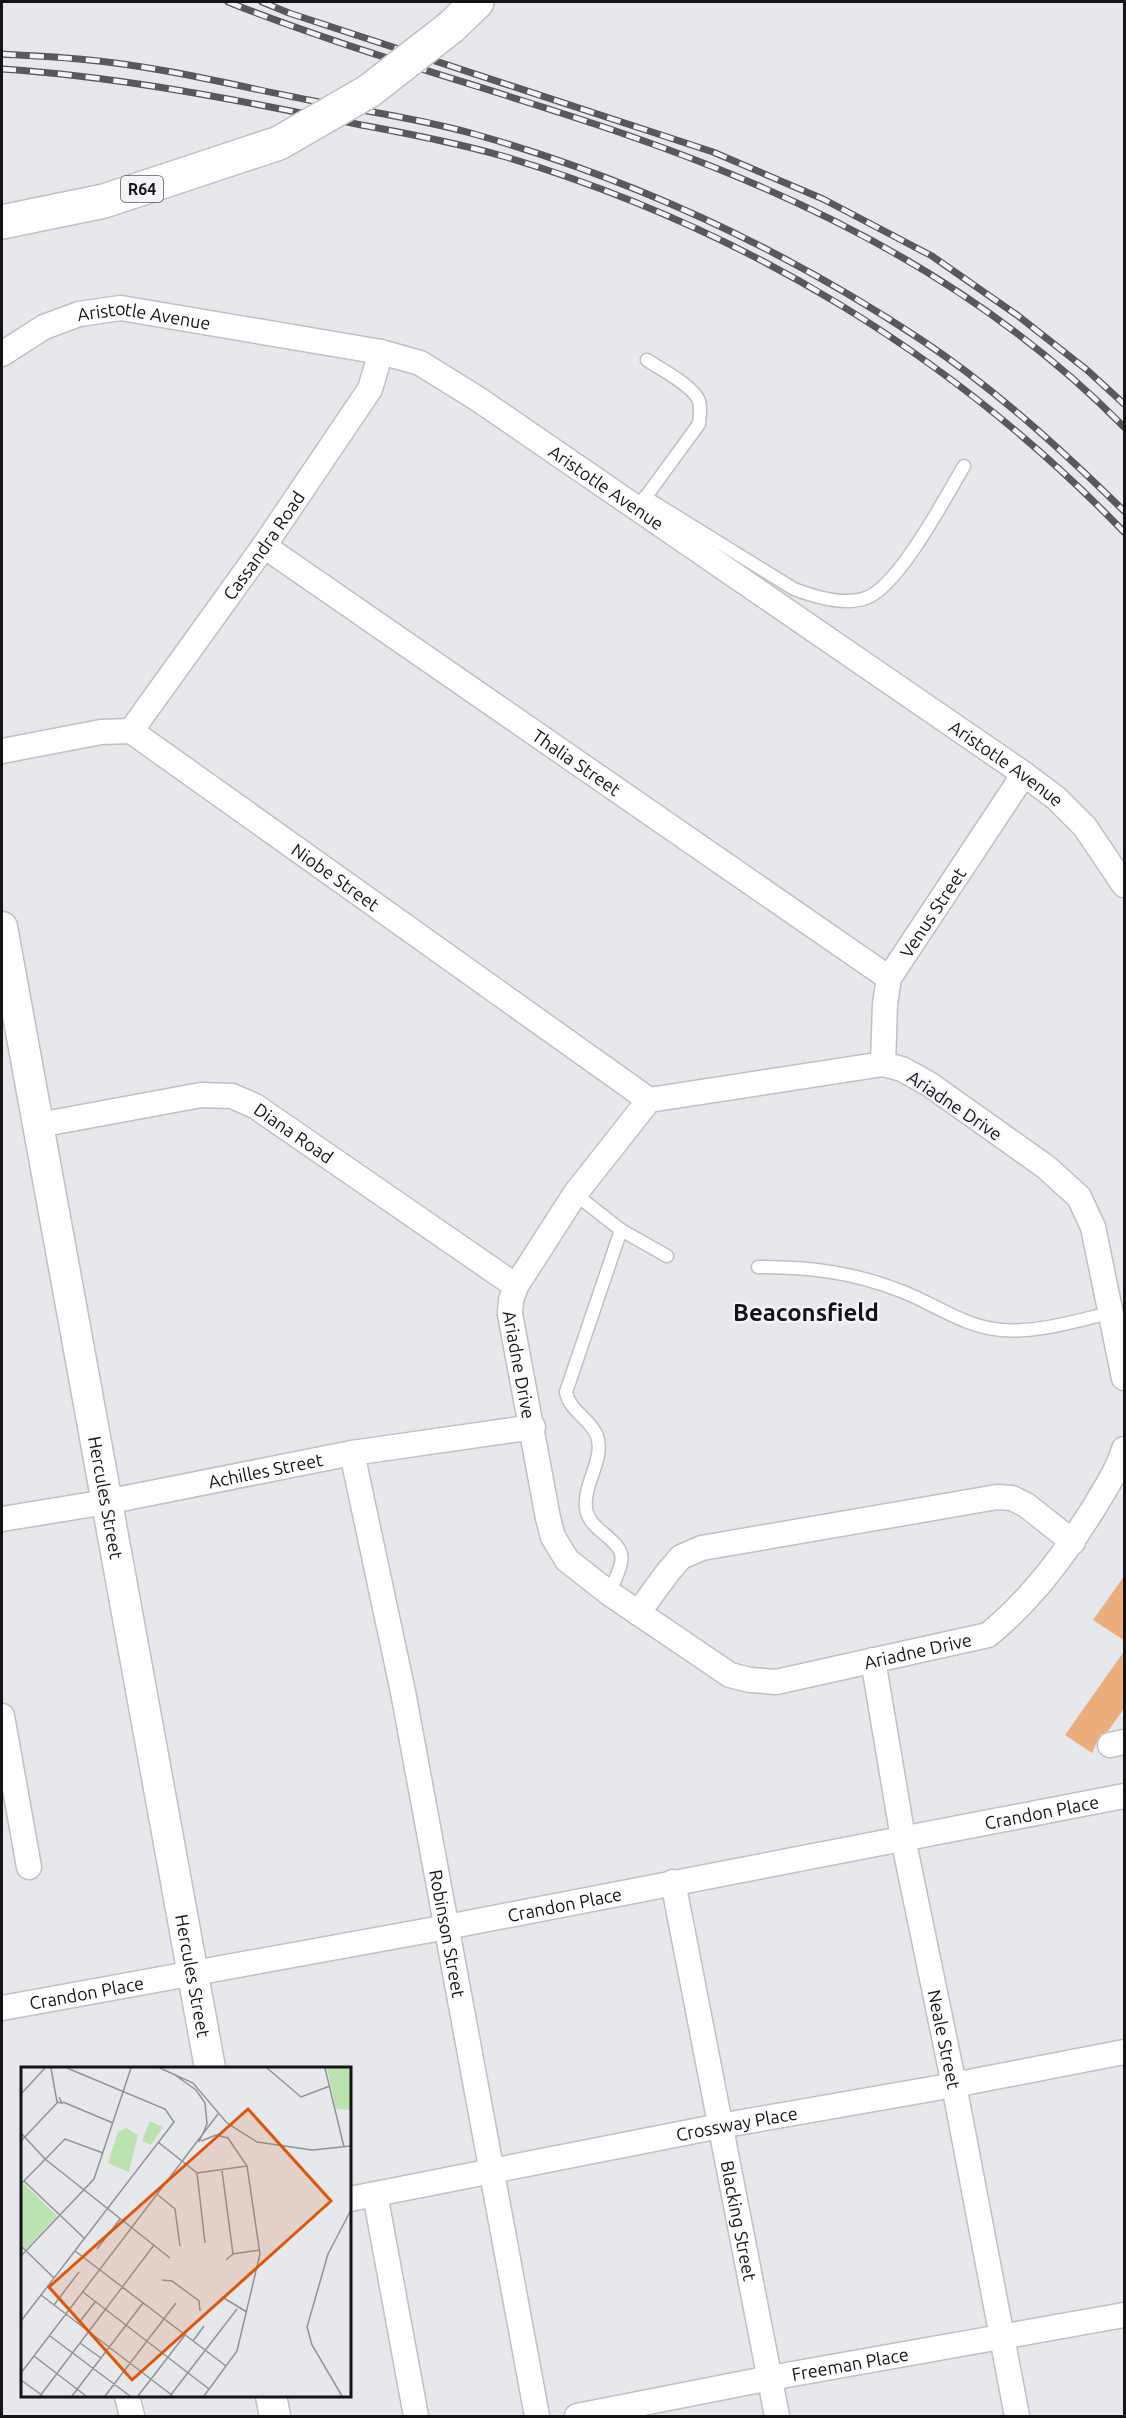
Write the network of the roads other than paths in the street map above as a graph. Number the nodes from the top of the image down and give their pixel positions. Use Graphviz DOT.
graph roads {
  1 [pos="477,2"];
  2 [pos="2,222"];
  3 [pos="381,352"];
  4 [pos="2,354"];
  5 [pos="647,360"];
  6 [pos="964,466"];
  7 [pos="641,503"];
  8 [pos="264,546"];
  9 [pos="131,731"];
  10 [pos="2,751"];
  11 [pos="1024,774"];
  12 [pos="1125,885"];
  13 [pos="2,927"];
  14 [pos="889,978"];
  15 [pos="883,1064"];
  16 [pos="649,1100"];
  17 [pos="39,1125"];
  18 [pos="575,1194"];
  19 [pos="621,1230"];
  20 [pos="667,1256"];
  21 [pos="758,1267"];
  22 [pos="516,1286"];
  23 [pos="1117,1312"];
  24 [pos="1125,1378"];
  25 [pos="532,1427"];
  26 [pos="1125,1449"];
  27 [pos="352,1453"];
  28 [pos="106,1502"];
  29 [pos="2,1519"];
  30 [pos="1073,1542"];
  31 [pos="609,1593"];
  32 [pos="638,1613"];
  33 [pos="873,1660"];
  34 [pos="2,1716"];
  35 [pos="1125,1797"];
  36 [pos="903,1838"];
  37 [pos="29,1867"];
  38 [pos="673,1882"];
  39 [pos="447,1927"];
  40 [pos="192,1972"];
  41 [pos="2,2008"];
  42 [pos="1125,2052"];
  43 [pos="210,2067"];
  44 [pos="954,2085"];
  45 [pos="720,2126"];
  46 [pos="491,2172"];
  47 [pos="375,2194"];
  48 [pos="351,2199"];
  49 [pos="1125,2315"];
  50 [pos="1002,2337"];
  51 [pos="770,2378"];
  52 [pos="127,2397"];
  53 [pos="271,2397"];
  54 [pos="132,2416"];
  55 [pos="275,2416"];
  56 [pos="416,2416"];
  57 [pos="537,2416"];
  58 [pos="577,2416"];
  59 [pos="777,2416"];
  60 [pos="1017,2416"];
  1 -- 2 [label="main road, R64, bridge"];
  3 -- 4 [label="street, Aristotle Avenue"];
  3 -- 7 [label="street, Aristotle Avenue"];
  3 -- 8 [label="street, Cassandra Road"];
  5 -- 7 [label="lane"];
  6 -- 7 [label="lane"];
  7 -- 11 [label="street, Aristotle Avenue"];
  8 -- 9 [label="street, Cassandra Road"];
  8 -- 14 [label="street, Thalia Street"];
  9 -- 10 [label="street"];
  9 -- 16 [label="street, Niobe Street"];
  11 -- 12 [label="street, Aristotle Avenue"];
  11 -- 14 [label="street, Venus Street"];
  13 -- 17 [label="street, Hercules Street"];
  14 -- 15 [label="street, Venus Street"];
  15 -- 16 [label="street, Ariadne Drive"];
  15 -- 23 [label="street, Ariadne Drive"];
  16 -- 18 [label="street, Ariadne Drive"];
  17 -- 22 [label="street, Diana Road"];
  17 -- 28 [label="street, Hercules Street"];
  18 -- 19 [label="lane"];
  18 -- 22 [label="street, Ariadne Drive"];
  19 -- 20 [label="lane"];
  19 -- 31 [label="lane"];
  21 -- 23 [label="lane"];
  22 -- 25 [label="street, Ariadne Drive"];
  23 -- 24 [label="street, Ariadne Drive"];
  25 -- 27 [label="street, Achilles Street"];
  25 -- 31 [label="street, Ariadne Drive"];
  26 -- 30 [label="street, Ariadne Drive"];
  27 -- 28 [label="street, Achilles Street"];
  27 -- 39 [label="street, Robinson Street"];
  28 -- 29 [label="street, Achilles Street"];
  28 -- 40 [label="street, Hercules Street"];
  30 -- 32 [label="street"];
  30 -- 33 [label="street, Ariadne Drive"];
  31 -- 32 [label="street, Ariadne Drive"];
  32 -- 33 [label="street, Ariadne Drive"];
  33 -- 36 [label="street, Neale Street"];
  34 -- 37 [label="street"];
  35 -- 36 [label="street, Crandon Place"];
  36 -- 38 [label="street, Crandon Place"];
  36 -- 44 [label="street, Neale Street"];
  38 -- 39 [label="street, Crandon Place"];
  38 -- 45 [label="street, Blacking Street"];
  39 -- 40 [label="street, Crandon Place"];
  39 -- 46 [label="street, Robinson Street"];
  40 -- 41 [label="street, Crandon Place"];
  40 -- 43 [label="street, Hercules Street"];
  42 -- 44 [label="street, Crossway Place"];
  44 -- 45 [label="street, Crossway Place"];
  44 -- 50 [label="street, Neale Street"];
  45 -- 46 [label="street, Crossway Place"];
  45 -- 51 [label="street, Blacking Street"];
  46 -- 47 [label="street, Crossway Place"];
  46 -- 57 [label="street, Robinson Street"];
  47 -- 48 [label="street, Crossway Place"];
  47 -- 56 [label="street"];
  49 -- 50 [label="street, Freeman Place"];
  50 -- 51 [label="street, Freeman Place"];
  50 -- 60 [label="street, Neale Street"];
  51 -- 58 [label="street, Freeman Place"];
  51 -- 59 [label="street, Blacking Street"];
  52 -- 54 [label="street"];
  53 -- 55 [label="street"];
}
